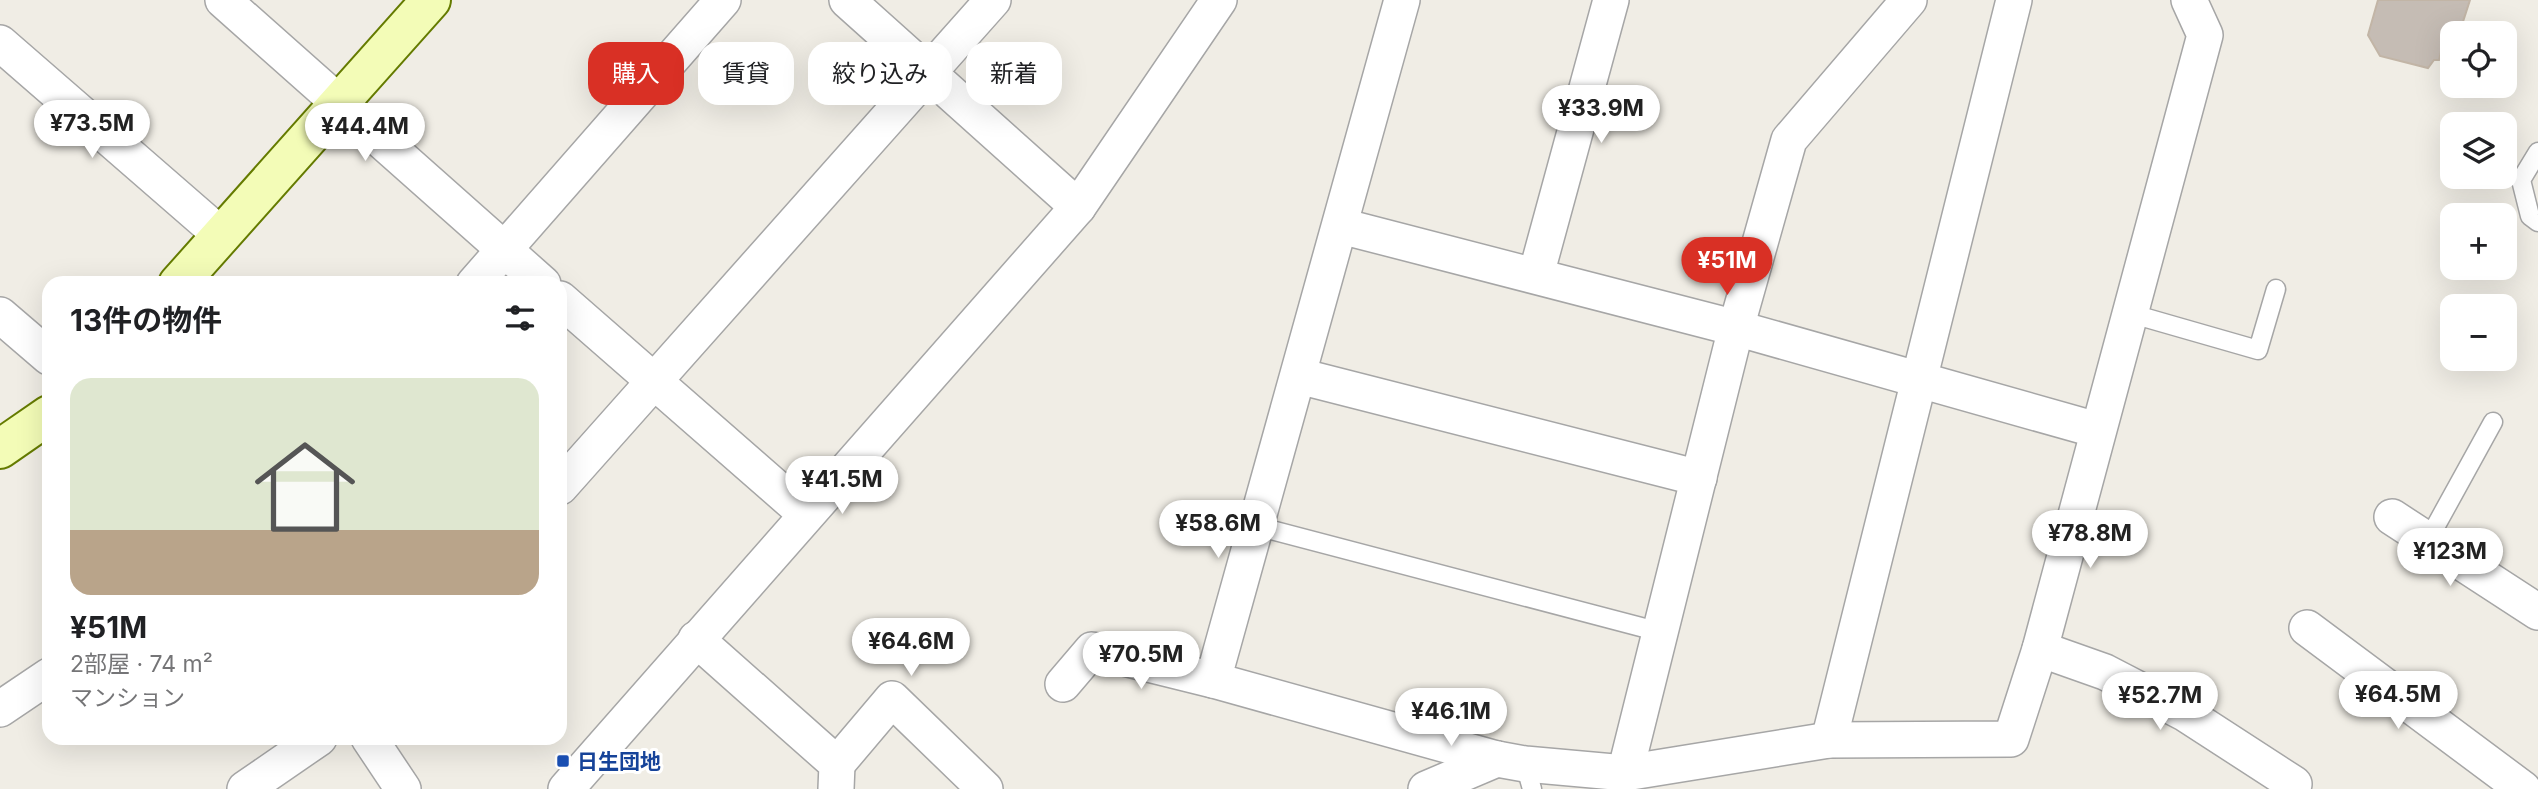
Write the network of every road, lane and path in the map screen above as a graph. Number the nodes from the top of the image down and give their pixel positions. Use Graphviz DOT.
graph roads {
  1 [pos="223,0"];
  2 [pos="431,0"];
  3 [pos="723,0"];
  4 [pos="847,0"];
  5 [pos="993,0"];
  6 [pos="1219,0"];
  7 [pos="1402,0"];
  8 [pos="1611,0"];
  9 [pos="1909,0"];
  10 [pos="2014,0"];
  11 [pos="2189,0"];
  12 [pos="894,42"];
  13 [pos="0,43"];
  14 [pos="952,45"];
  15 [pos="952,94"];
  16 [pos="340,103"];
  17 [pos="899,105"];
  18 [pos="2538,152"];
  19 [pos="1078,207"];
  20 [pos="2538,222"];
  21 [pos="1341,226"];
  22 [pos="222,236"];
  23 [pos="504,249"];
  24 [pos="1536,275"];
  25 [pos="185,276"];
  26 [pos="481,276"];
  27 [pos="534,276"];
  28 [pos="2276,289"];
  29 [pos="567,305"];
  30 [pos="2129,313"];
  31 [pos="0,315"];
  32 [pos="1736,328"];
  33 [pos="42,351"];
  34 [pos="1299,376"];
  35 [pos="1919,381"];
  36 [pos="655,382"];
  37 [pos="42,420"];
  38 [pos="2493,422"];
  39 [pos="2097,430"];
  40 [pos="0,449"];
  41 [pos="1699,478"];
  42 [pos="567,479"];
  43 [pos="806,513"];
  44 [pos="2392,517"];
  45 [pos="1256,526"];
  46 [pos="2428,540"];
  47 [pos="2538,612"];
  48 [pos="2307,628"];
  49 [pos="1660,632"];
  50 [pos="696,639"];
  51 [pos="2040,649"];
  52 [pos="1213,680"];
  53 [pos="42,681"];
  54 [pos="1063,684"];
  55 [pos="0,709"];
  56 [pos="1829,740"];
  57 [pos="309,745"];
  58 [pos="374,745"];
  59 [pos="2538,767"];
  60 [pos="1518,771"];
  61 [pos="1625,773"];
  62 [pos="837,777"];
  63 [pos="2293,787"];
  64 [pos="245,789"];
  65 [pos="403,789"];
  66 [pos="566,789"];
  67 [pos="985,789"];
  68 [pos="1426,789"];
  69 [pos="2524,789"];
  1 -- 16 [label="street"];
  2 -- 16 [label="street"];
  3 -- 23 [label="street"];
  4 -- 12 [label="street"];
  5 -- 14 [label="street"];
  6 -- 19 [label="street"];
  7 -- 21 [label="street"];
  8 -- 24 [label="street"];
  9 -- 32 [label="street"];
  10 -- 35 [label="street"];
  11 -- 30 [label="street"];
  13 -- 22 [label="street"];
  15 -- 19 [label="street"];
  16 -- 22 [label="street"];
  16 -- 23 [label="street"];
  17 -- 36 [label="street"];
  18 -- 20 [label="lane"];
  19 -- 43 [label="street"];
  21 -- 24 [label="street"];
  21 -- 34 [label="street"];
  22 -- 25 [label="street"];
  23 -- 26 [label="street"];
  23 -- 27 [label="street"];
  24 -- 32 [label="street"];
  28 -- 30 [label="lane"];
  29 -- 36 [label="street"];
  30 -- 39 [label="street"];
  31 -- 33 [label="street"];
  32 -- 35 [label="street"];
  32 -- 41 [label="street"];
  34 -- 41 [label="street"];
  34 -- 45 [label="street"];
  35 -- 39 [label="street"];
  35 -- 56 [label="street"];
  36 -- 42 [label="street"];
  36 -- 43 [label="street"];
  37 -- 40 [label="street"];
  38 -- 46 [label="lane"];
  39 -- 51 [label="street"];
  41 -- 49 [label="street"];
  43 -- 50 [label="street"];
  44 -- 46 [label="street"];
  45 -- 49 [label="lane"];
  45 -- 52 [label="street"];
  46 -- 47 [label="street"];
  48 -- 69 [label="street"];
  49 -- 61 [label="street"];
  50 -- 62 [label="street"];
  50 -- 66 [label="street"];
  51 -- 56 [label="street"];
  51 -- 63 [label="street"];
  52 -- 54 [label="street"];
  52 -- 60 [label="street"];
  53 -- 55 [label="street"];
  56 -- 61 [label="street"];
  57 -- 64 [label="street"];
  58 -- 65 [label="street"];
  59 -- 69 [label="street"];
  60 -- 61 [label="street"];
  60 -- 68 [label="street"];
  62 -- 67 [label="street"];
}
